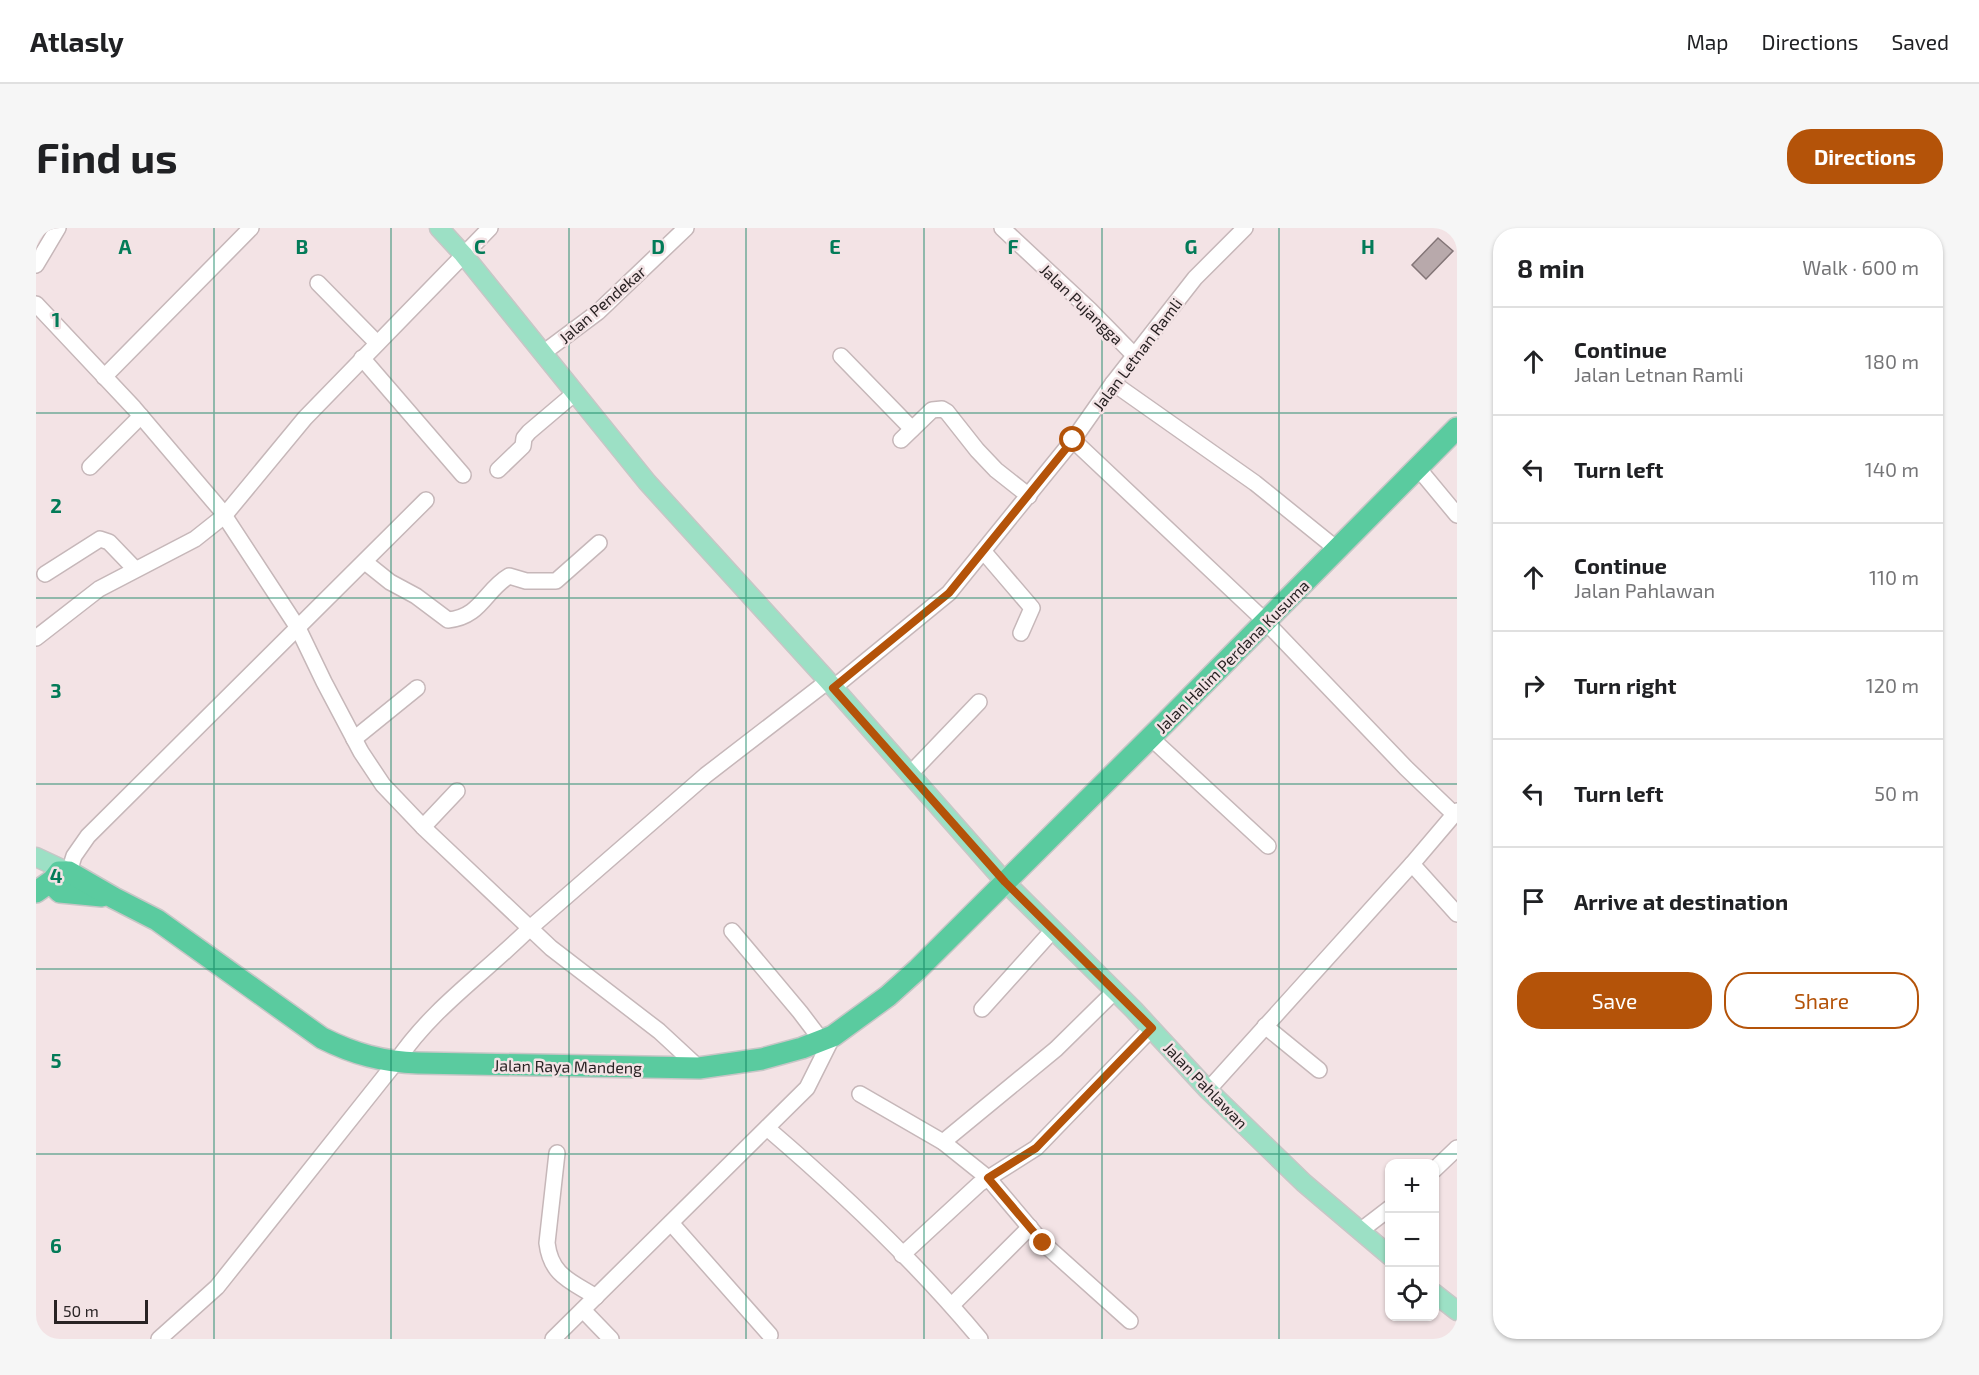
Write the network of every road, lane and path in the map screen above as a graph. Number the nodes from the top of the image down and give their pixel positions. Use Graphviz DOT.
graph roads {
  1 [pos="58,228"];
  2 [pos="251,228"];
  3 [pos="439,228"];
  4 [pos="490,228"];
  5 [pos="686,228"];
  6 [pos="1002,228"];
  7 [pos="1245,228"];
  8 [pos="464,254"];
  9 [pos="36,265"];
  10 [pos="318,283"];
  11 [pos="37,308"];
  12 [pos="377,343"];
  13 [pos="543,353"];
  14 [pos="841,356"];
  15 [pos="1135,356"];
  16 [pos="362,358"];
  17 [pos="104,377"];
  18 [pos="1113,383"];
  19 [pos="575,393"];
  20 [pos="141,416"];
  21 [pos="1457,428"];
  22 [pos="912,429"];
  23 [pos="901,440"];
  24 [pos="1073,440"];
  25 [pos="90,467"];
  26 [pos="1418,468"];
  27 [pos="498,470"];
  28 [pos="463,475"];
  29 [pos="1029,496"];
  30 [pos="426,501"];
  31 [pos="1457,515"];
  32 [pos="224,516"];
  33 [pos="600,543"];
  34 [pos="1338,550"];
  35 [pos="984,552"];
  36 [pos="365,562"];
  37 [pos="135,569"];
  38 [pos="45,574"];
  39 [pos="1265,621"];
  40 [pos="298,628"];
  41 [pos="1021,633"];
  42 [pos="36,638"];
  43 [pos="831,684"];
  44 [pos="417,688"];
  45 [pos="978,702"];
  46 [pos="1151,738"];
  47 [pos="354,739"];
  48 [pos="910,774"];
  49 [pos="457,791"];
  50 [pos="1456,813"];
  51 [pos="423,827"];
  52 [pos="1268,846"];
  53 [pos="36,859"];
  54 [pos="1412,864"];
  55 [pos="58,881"];
  56 [pos="1005,882"];
  57 [pos="36,899"];
  58 [pos="1457,914"];
  59 [pos="530,928"];
  60 [pos="1053,930"];
  61 [pos="732,931"];
  62 [pos="1115,992"];
  63 [pos="982,1009"];
  64 [pos="1265,1026"];
  65 [pos="1152,1028"];
  66 [pos="828,1039"];
  67 [pos="396,1062"];
  68 [pos="699,1068"];
  69 [pos="1319,1070"];
  70 [pos="1208,1090"];
  71 [pos="861,1094"];
  72 [pos="767,1128"];
  73 [pos="943,1142"];
  74 [pos="1457,1148"];
  75 [pos="558,1153"];
  76 [pos="1439,1165"];
  77 [pos="988,1178"];
  78 [pos="1385,1211"];
  79 [pos="671,1223"];
  80 [pos="1030,1227"];
  81 [pos="1360,1231"];
  82 [pos="1385,1253"];
  83 [pos="902,1255"];
  84 [pos="596,1297"];
  85 [pos="1439,1297"];
  86 [pos="952,1305"];
  87 [pos="583,1310"];
  88 [pos="1457,1311"];
  89 [pos="1130,1322"];
  90 [pos="770,1335"];
  91 [pos="159,1339"];
  92 [pos="553,1339"];
  93 [pos="611,1339"];
  94 [pos="980,1339"];
  1 -- 9 [label="street"];
  2 -- 17 [label="street"];
  3 -- 8 [label="main road, Jalan Pahlawan"];
  4 -- 8 [label="street"];
  5 -- 13 [label="street, Jalan Pendekar"];
  6 -- 15 [label="street, Jalan Pujangga"];
  7 -- 15 [label="street, Jalan Letnan Ramli"];
  8 -- 12 [label="street"];
  8 -- 13 [label="main road, Jalan Pahlawan"];
  10 -- 12 [label="street"];
  11 -- 17 [label="street"];
  12 -- 16 [label="street"];
  13 -- 19 [label="main road, Jalan Pahlawan"];
  14 -- 22 [label="street"];
  15 -- 18 [label="street, Jalan Letnan Ramli"];
  16 -- 28 [label="street"];
  16 -- 32 [label="street"];
  17 -- 20 [label="street"];
  18 -- 24 [label="street, Jalan Letnan Ramli"];
  18 -- 34 [label="street"];
  19 -- 27 [label="street"];
  19 -- 43 [label="main road, Jalan Pahlawan"];
  20 -- 25 [label="street"];
  20 -- 32 [label="street"];
  21 -- 26 [label="highway, Jalan Halim Perdana Kusuma"];
  22 -- 23 [label="street"];
  22 -- 29 [label="street"];
  24 -- 29 [label="street, Jalan Letnan Ramli"];
  24 -- 39 [label="street"];
  26 -- 31 [label="street"];
  26 -- 34 [label="highway, Jalan Halim Perdana Kusuma"];
  29 -- 35 [label="street, Jalan Letnan Ramli"];
  30 -- 36 [label="street"];
  32 -- 37 [label="street"];
  32 -- 40 [label="street"];
  33 -- 36 [label="street"];
  34 -- 39 [label="highway, Jalan Halim Perdana Kusuma"];
  35 -- 41 [label="street"];
  35 -- 43 [label="street, Jalan Letnan Ramli"];
  36 -- 40 [label="street"];
  37 -- 38 [label="street"];
  37 -- 42 [label="street"];
  39 -- 46 [label="highway, Jalan Halim Perdana Kusuma"];
  39 -- 50 [label="street"];
  40 -- 47 [label="street"];
  40 -- 55 [label="street"];
  43 -- 48 [label="main road, Jalan Pahlawan"];
  43 -- 59 [label="street, Jalan Letnan Ramli"];
  44 -- 47 [label="street"];
  45 -- 48 [label="street"];
  46 -- 52 [label="street"];
  46 -- 56 [label="highway, Jalan Halim Perdana Kusuma"];
  47 -- 51 [label="street"];
  48 -- 56 [label="main road, Jalan Pahlawan"];
  49 -- 51 [label="street"];
  50 -- 54 [label="street"];
  51 -- 59 [label="street"];
  53 -- 55 [label="main road"];
  54 -- 58 [label="street"];
  54 -- 64 [label="street"];
  55 -- 57 [label="highway"];
  55 -- 67 [label="highway, Jalan Raya Mandeng"];
  56 -- 60 [label="main road, Jalan Pahlawan"];
  56 -- 66 [label="highway, Jalan Raya Mandeng"];
  59 -- 67 [label="street, Jalan Letnan Ramli"];
  59 -- 68 [label="street"];
  60 -- 62 [label="main road, Jalan Pahlawan"];
  60 -- 63 [label="street"];
  61 -- 66 [label="street"];
  62 -- 65 [label="main road, Jalan Pahlawan"];
  62 -- 73 [label="street"];
  64 -- 69 [label="street"];
  64 -- 70 [label="street"];
  65 -- 70 [label="main road, Jalan Pahlawan"];
  65 -- 77 [label="street"];
  66 -- 68 [label="highway, Jalan Raya Mandeng"];
  66 -- 72 [label="street"];
  67 -- 68 [label="highway, Jalan Raya Mandeng"];
  67 -- 91 [label="street, Jalan Letnan Ramli"];
  70 -- 81 [label="main road, Jalan Pahlawan"];
  71 -- 73 [label="street"];
  72 -- 79 [label="street"];
  72 -- 83 [label="street"];
  73 -- 77 [label="street"];
  74 -- 76 [label="street"];
  75 -- 84 [label="street"];
  77 -- 80 [label="street"];
  77 -- 83 [label="street"];
  78 -- 81 [label="street"];
  79 -- 84 [label="street"];
  79 -- 90 [label="street"];
  80 -- 86 [label="street"];
  80 -- 89 [label="street"];
  81 -- 82 [label="main road, Jalan Pahlawan"];
  83 -- 86 [label="street"];
  84 -- 87 [label="street"];
  85 -- 88 [label="main road"];
  86 -- 94 [label="street"];
  87 -- 92 [label="street"];
  87 -- 93 [label="street"];
}
